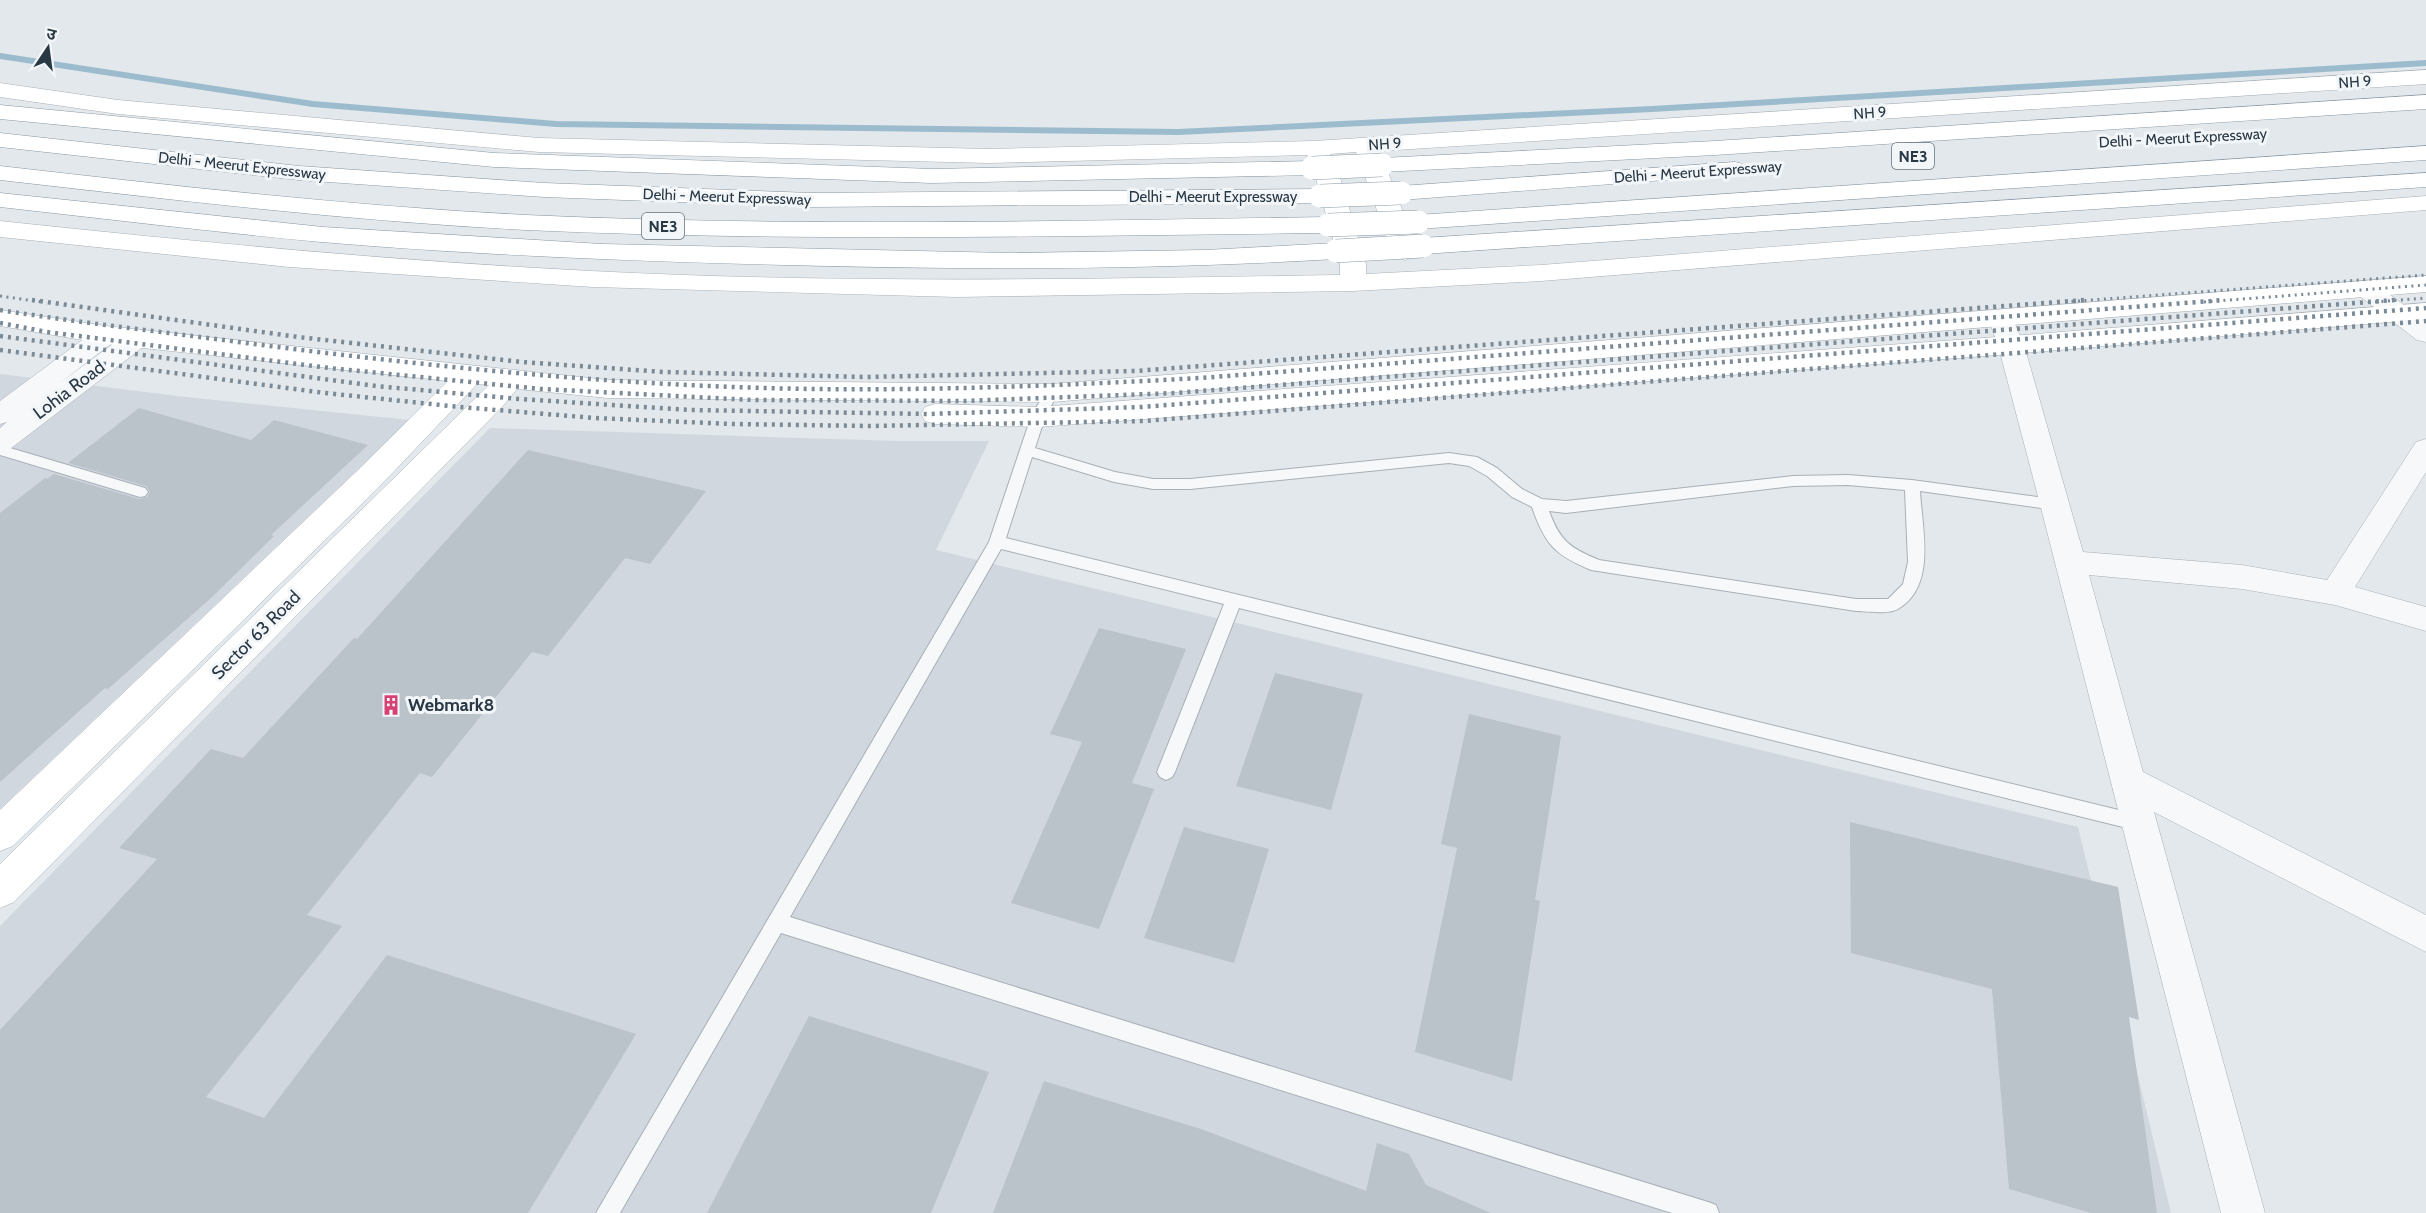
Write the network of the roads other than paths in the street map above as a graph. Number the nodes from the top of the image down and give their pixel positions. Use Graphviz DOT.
graph roads {
  1 [pos="2426,77"];
  2 [pos="0,90"];
  3 [pos="2426,102"];
  4 [pos="0,112"];
  5 [pos="2426,123"];
  6 [pos="0,140"];
  7 [pos="1367,145"];
  8 [pos="2426,153"];
  9 [pos="1313,158"];
  10 [pos="1777,166"];
  11 [pos="1753,168"];
  12 [pos="0,173"];
  13 [pos="2426,180"];
  14 [pos="0,200"];
  15 [pos="2426,203"];
  16 [pos="0,229"];
  17 [pos="1421,280"];
  18 [pos="1353,283"];
  19 [pos="2426,284"];
  20 [pos="2366,289"];
  21 [pos="2426,311"];
  22 [pos="2398,314"];
  23 [pos="0,318"];
  24 [pos="2006,332"];
  25 [pos="2426,334"];
  26 [pos="0,339"];
  27 [pos="110,345"];
  28 [pos="82,352"];
  29 [pos="460,385"];
  30 [pos="501,390"];
  31 [pos="1045,405"];
  32 [pos="0,415"];
  33 [pos="0,442"];
  34 [pos="2426,449"];
  35 [pos="0,450"];
  36 [pos="1029,451"];
  37 [pos="367,480"];
  38 [pos="1912,485"];
  39 [pos="404,488"];
  40 [pos="140,492"];
  41 [pos="1539,504"];
  42 [pos="2055,504"];
  43 [pos="997,542"];
  44 [pos="2070,562"];
  45 [pos="2335,592"];
  46 [pos="1234,600"];
  47 [pos="2426,620"];
  48 [pos="1166,771"];
  49 [pos="2128,781"];
  50 [pos="2139,823"];
  51 [pos="0,834"];
  52 [pos="0,890"];
  53 [pos="776,922"];
  54 [pos="2426,934"];
  55 [pos="607,1213"];
  56 [pos="1708,1213"];
  57 [pos="2243,1213"];
  1 -- 7 [label="main road, NH 9"];
  2 -- 9 [label="main road"];
  3 -- 9 [label="main road, bridge"];
  4 -- 9 [label="main road"];
  5 -- 10 [label="main road, Delhi - Meerut Expressway / NE3"];
  6 -- 11 [label="main road, Delhi - Meerut Expressway / NE3, bridge"];
  7 -- 9 [label="main road, NH 9"];
  7 -- 17 [label="main road"];
  8 -- 12 [label="main road, Delhi - Meerut Expressway / NE3, bridge"];
  9 -- 18 [label="main road"];
  13 -- 14 [label="main road, bridge"];
  15 -- 17 [label="main road"];
  16 -- 18 [label="main road"];
  17 -- 18 [label="main road"];
  19 -- 20 [label="main road"];
  20 -- 22 [label="street"];
  20 -- 24 [label="main road"];
  21 -- 22 [label="main road"];
  22 -- 24 [label="main road"];
  22 -- 25 [label="street"];
  23 -- 27 [label="main road"];
  24 -- 31 [label="main road"];
  24 -- 42 [label="street"];
  26 -- 28 [label="main road"];
  27 -- 28 [label="main road"];
  27 -- 29 [label="main road"];
  27 -- 29 [label="main road"];
  27 -- 33 [label="street, Lohia Road"];
  28 -- 32 [label="street, Lohia Road"];
  29 -- 30 [label="main road"];
  29 -- 37 [label="main road, Sector 63 Road"];
  30 -- 31 [label="main road"];
  30 -- 39 [label="main road, Sector 63 Road"];
  31 -- 36 [label="lane"];
  34 -- 45 [label="street"];
  35 -- 40 [label="lane"];
  36 -- 41 [label="lane"];
  36 -- 43 [label="lane"];
  37 -- 39 [label="main road"];
  37 -- 51 [label="main road, Sector 63 Road"];
  38 -- 41 [label="lane"];
  38 -- 41 [label="lane"];
  38 -- 42 [label="lane"];
  39 -- 52 [label="main road, Sector 63 Road"];
  42 -- 44 [label="street"];
  43 -- 46 [label="lane"];
  43 -- 53 [label="lane"];
  44 -- 45 [label="street"];
  44 -- 49 [label="street"];
  45 -- 47 [label="street"];
  46 -- 48 [label="lane"];
  46 -- 50 [label="lane"];
  49 -- 50 [label="street"];
  49 -- 54 [label="street"];
  50 -- 57 [label="street"];
  53 -- 55 [label="lane"];
  53 -- 56 [label="lane"];
}
